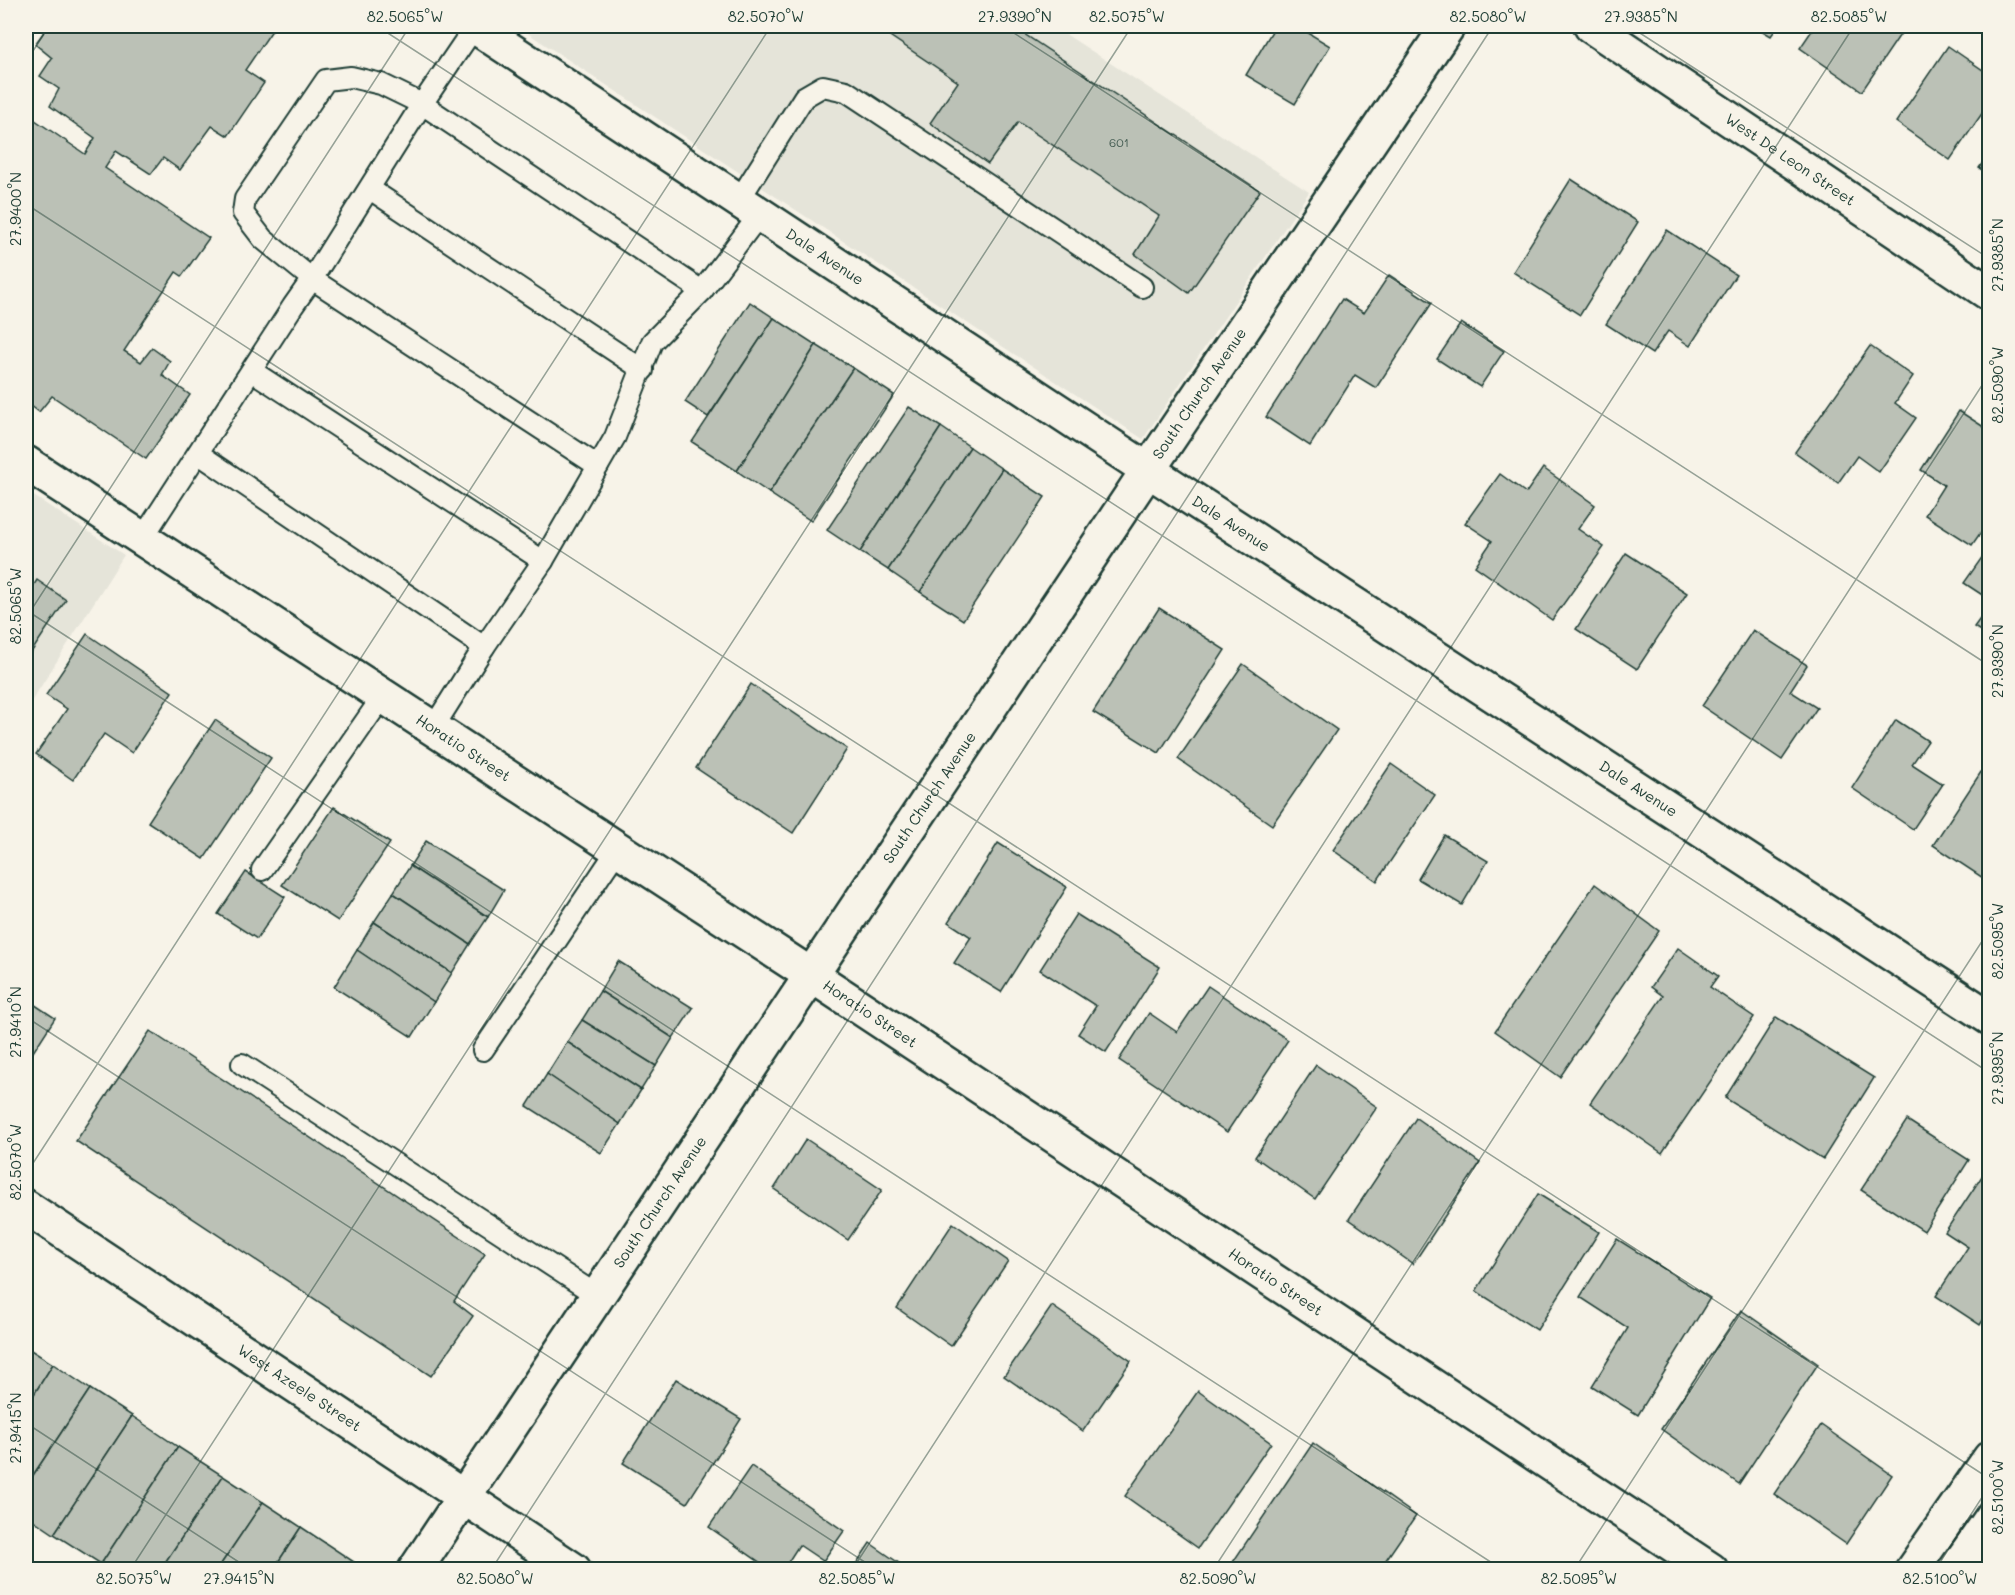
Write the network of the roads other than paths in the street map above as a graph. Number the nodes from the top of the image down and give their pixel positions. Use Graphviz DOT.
graph roads {
  1 [pos="474,26"];
  2 [pos="1448,26"];
  3 [pos="1591,26"];
  4 [pos="422,104"];
  5 [pos="370,189"];
  6 [pos="749,207"];
  7 [pos="312,279"];
  8 [pos="1142,287"];
  9 [pos="702,291"];
  10 [pos="1989,294"];
  11 [pos="643,370"];
  12 [pos="252,371"];
  13 [pos="199,454"];
  14 [pos="26,463"];
  15 [pos="598,466"];
  16 [pos="1148,470"];
  17 [pos="142,539"];
  18 [pos="543,561"];
  19 [pos="484,647"];
  20 [pos="383,696"];
  21 [pos="433,728"];
  22 [pos="618,849"];
  23 [pos="262,870"];
  24 [pos="811,975"];
  25 [pos="1989,1018"];
  26 [pos="483,1050"];
  27 [pos="242,1064"];
  28 [pos="26,1207"];
  29 [pos="598,1296"];
  30 [pos="1989,1458"];
  31 [pos="464,1496"];
  32 [pos="415,1569"];
  33 [pos="574,1569"];
  34 [pos="1712,1569"];
  35 [pos="1912,1569"];
  1 -- 4 [label="lane"];
  1 -- 6 [label="street, Dale Avenue"];
  2 -- 16 [label="street, South Church Avenue"];
  3 -- 10 [label="street, West De Leon Street"];
  4 -- 5 [label="lane"];
  4 -- 7 [label="lane"];
  4 -- 9 [label="lane"];
  5 -- 7 [label="lane"];
  5 -- 11 [label="lane"];
  6 -- 8 [label="lane"];
  6 -- 9 [label="lane"];
  6 -- 16 [label="street, Dale Avenue"];
  7 -- 12 [label="lane"];
  7 -- 15 [label="lane"];
  9 -- 11 [label="lane"];
  11 -- 15 [label="lane"];
  12 -- 13 [label="lane"];
  12 -- 18 [label="lane"];
  13 -- 17 [label="lane"];
  13 -- 19 [label="lane"];
  14 -- 17 [label="street, Horatio Street"];
  15 -- 18 [label="lane"];
  16 -- 24 [label="street, South Church Avenue"];
  16 -- 25 [label="street, Dale Avenue"];
  17 -- 20 [label="street, Horatio Street"];
  18 -- 19 [label="lane"];
  19 -- 21 [label="lane"];
  20 -- 21 [label="street, Horatio Street"];
  20 -- 23 [label="lane"];
  21 -- 22 [label="street, Horatio Street"];
  22 -- 24 [label="street, Horatio Street"];
  22 -- 26 [label="lane"];
  24 -- 29 [label="street, South Church Avenue"];
  24 -- 34 [label="street, Horatio Street"];
  27 -- 29 [label="lane"];
  28 -- 31 [label="street, West Azeele Street"];
  29 -- 31 [label="street, South Church Avenue"];
  30 -- 35 [label="street"];
  31 -- 32 [label="street, South Church Avenue"];
  31 -- 33 [label="street, West Azeele Street"];
}
